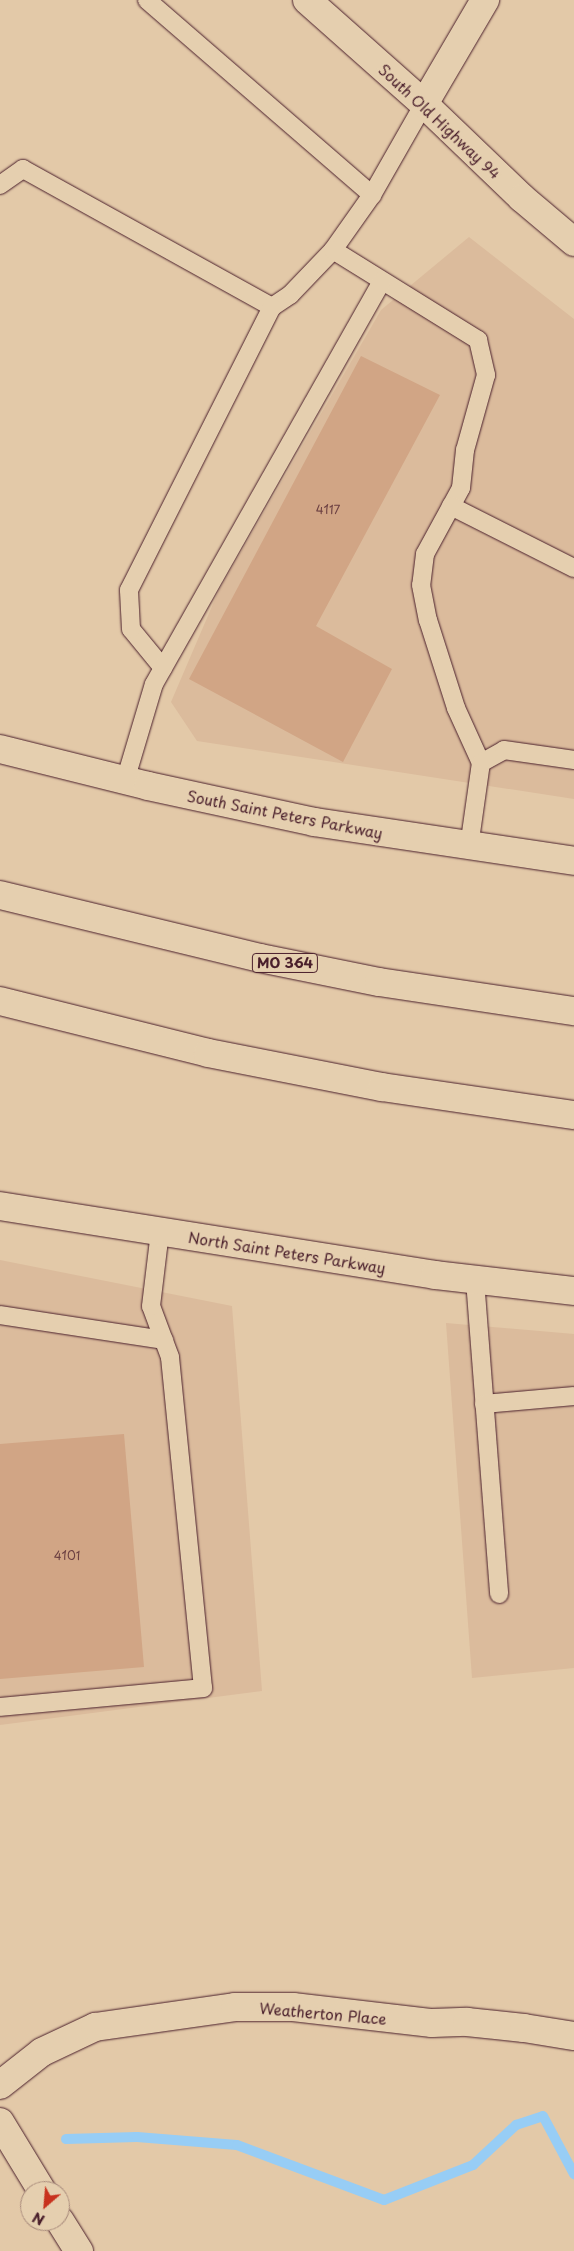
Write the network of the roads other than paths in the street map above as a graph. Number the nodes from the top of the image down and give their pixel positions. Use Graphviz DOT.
graph roads {
  1 [pos="147,0"];
  2 [pos="307,0"];
  3 [pos="485,0"];
  4 [pos="424,104"];
  5 [pos="0,185"];
  6 [pos="372,195"];
  7 [pos="574,242"];
  8 [pos="333,250"];
  9 [pos="381,282"];
  10 [pos="272,307"];
  11 [pos="451,506"];
  12 [pos="574,568"];
  13 [pos="163,668"];
  14 [pos="0,749"];
  15 [pos="574,760"];
  16 [pos="481,762"];
  17 [pos="125,781"];
  18 [pos="469,847"];
  19 [pos="574,861"];
  20 [pos="0,895"];
  21 [pos="0,1001"];
  22 [pos="574,1011"];
  23 [pos="574,1115"];
  24 [pos="0,1206"];
  25 [pos="160,1232"];
  26 [pos="474,1280"];
  27 [pos="574,1291"];
  28 [pos="0,1315"];
  29 [pos="164,1340"];
  30 [pos="574,1396"];
  31 [pos="484,1404"];
  32 [pos="499,1594"];
  33 [pos="0,1707"];
  34 [pos="574,2036"];
  35 [pos="0,2085"];
  36 [pos="0,2122"];
  37 [pos="36,2181"];
  38 [pos="66,2231"];
  39 [pos="78,2251"];
  1 -- 6 [label="lane"];
  2 -- 4 [label="main road, South Old Highway 94"];
  3 -- 4 [label="main road"];
  4 -- 6 [label="lane"];
  4 -- 7 [label="main road, South Old Highway 94"];
  5 -- 10 [label="lane"];
  6 -- 8 [label="lane"];
  8 -- 9 [label="lane"];
  8 -- 10 [label="lane"];
  9 -- 11 [label="lane"];
  9 -- 13 [label="lane"];
  10 -- 13 [label="lane"];
  11 -- 12 [label="lane"];
  11 -- 16 [label="lane"];
  13 -- 17 [label="lane"];
  14 -- 17 [label="main road, South Saint Peters Parkway"];
  15 -- 16 [label="lane"];
  16 -- 18 [label="lane"];
  17 -- 18 [label="main road, South Saint Peters Parkway"];
  18 -- 19 [label="main road, South Saint Peters Parkway"];
  20 -- 22 [label="main road, MO 364"];
  21 -- 23 [label="main road"];
  24 -- 25 [label="main road, North Saint Peters Parkway"];
  25 -- 26 [label="main road, North Saint Peters Parkway"];
  25 -- 29 [label="lane"];
  26 -- 27 [label="main road, North Saint Peters Parkway"];
  26 -- 31 [label="lane"];
  28 -- 29 [label="lane"];
  29 -- 33 [label="lane"];
  30 -- 31 [label="lane"];
  31 -- 32 [label="lane"];
  34 -- 35 [label="main road, Weatherton Place"];
  36 -- 37 [label="main road"];
  38 -- 39 [label="main road"];
}
